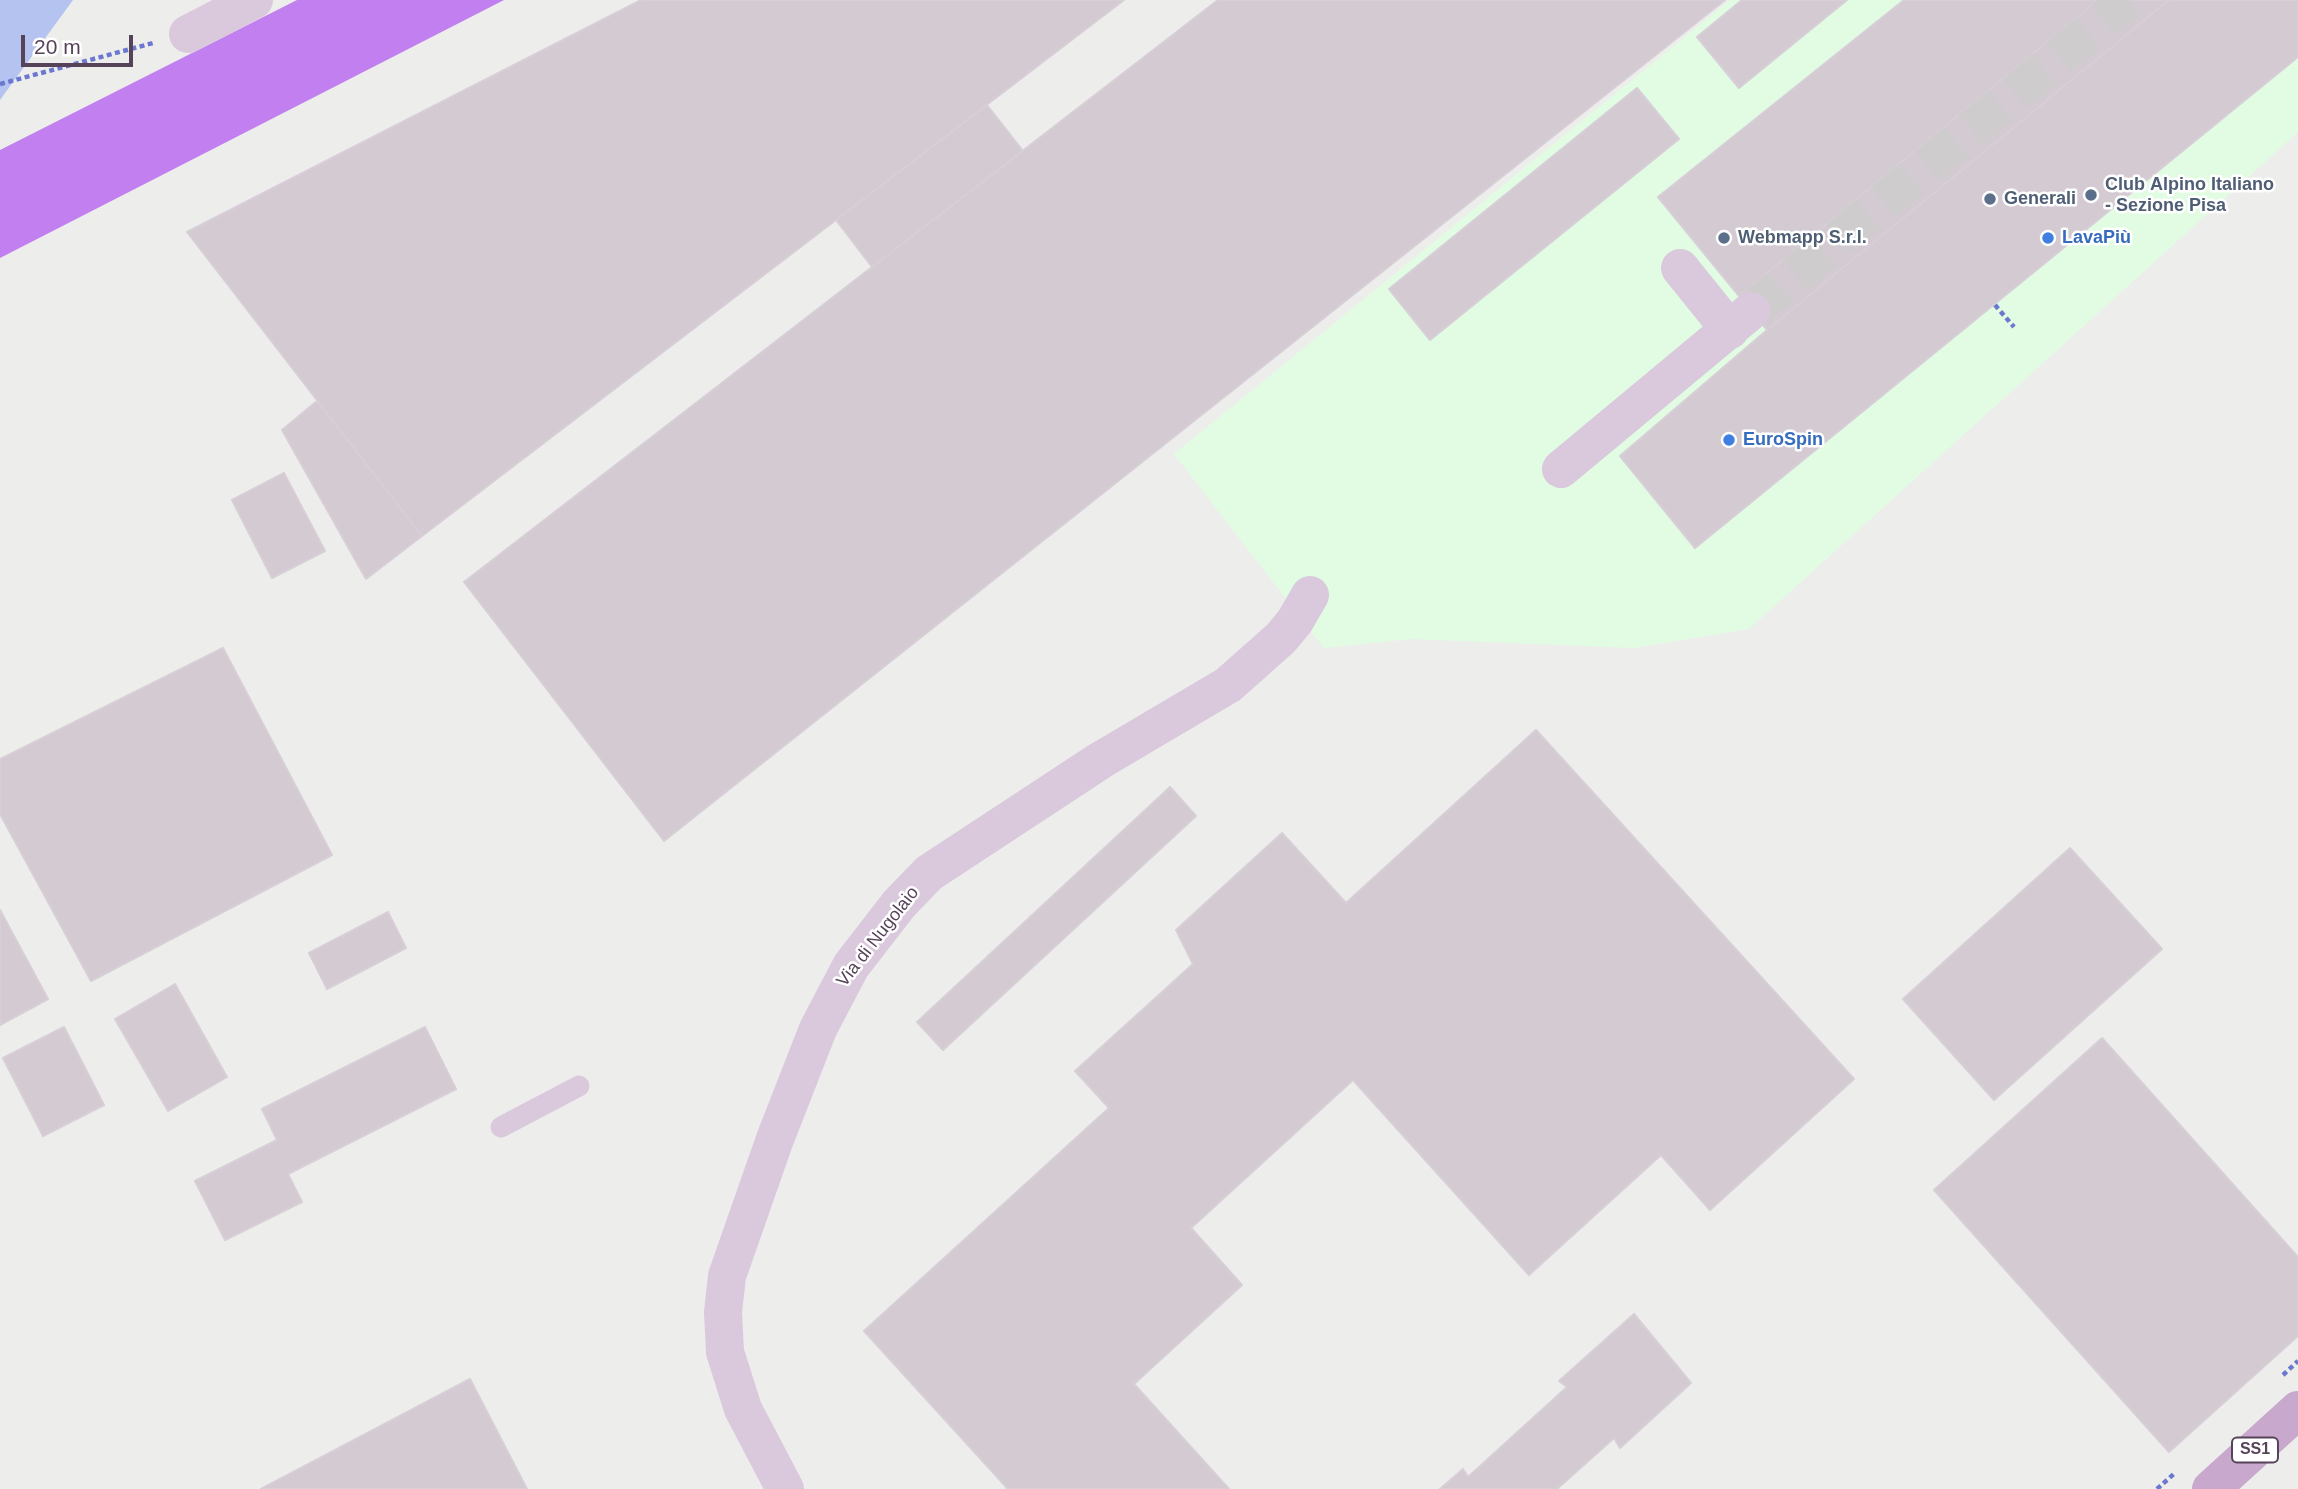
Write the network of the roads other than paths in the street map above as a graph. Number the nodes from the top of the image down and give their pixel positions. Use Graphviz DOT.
graph roads {
  1 [pos="254,0"];
  2 [pos="188,34"];
  3 [pos="1680,268"];
  4 [pos="1561,469"];
  5 [pos="1310,595"];
  6 [pos="579,1086"];
  7 [pos="501,1127"];
  8 [pos="2298,1410"];
  9 [pos="785,1489"];
  10 [pos="2211,1489"];
  1 -- 2 [label="street"];
  3 -- 4 [label="street"];
  5 -- 9 [label="street, Via di Nugolaio"];
  6 -- 7 [label="lane"];
  8 -- 10 [label="main road, SS1"];
}
